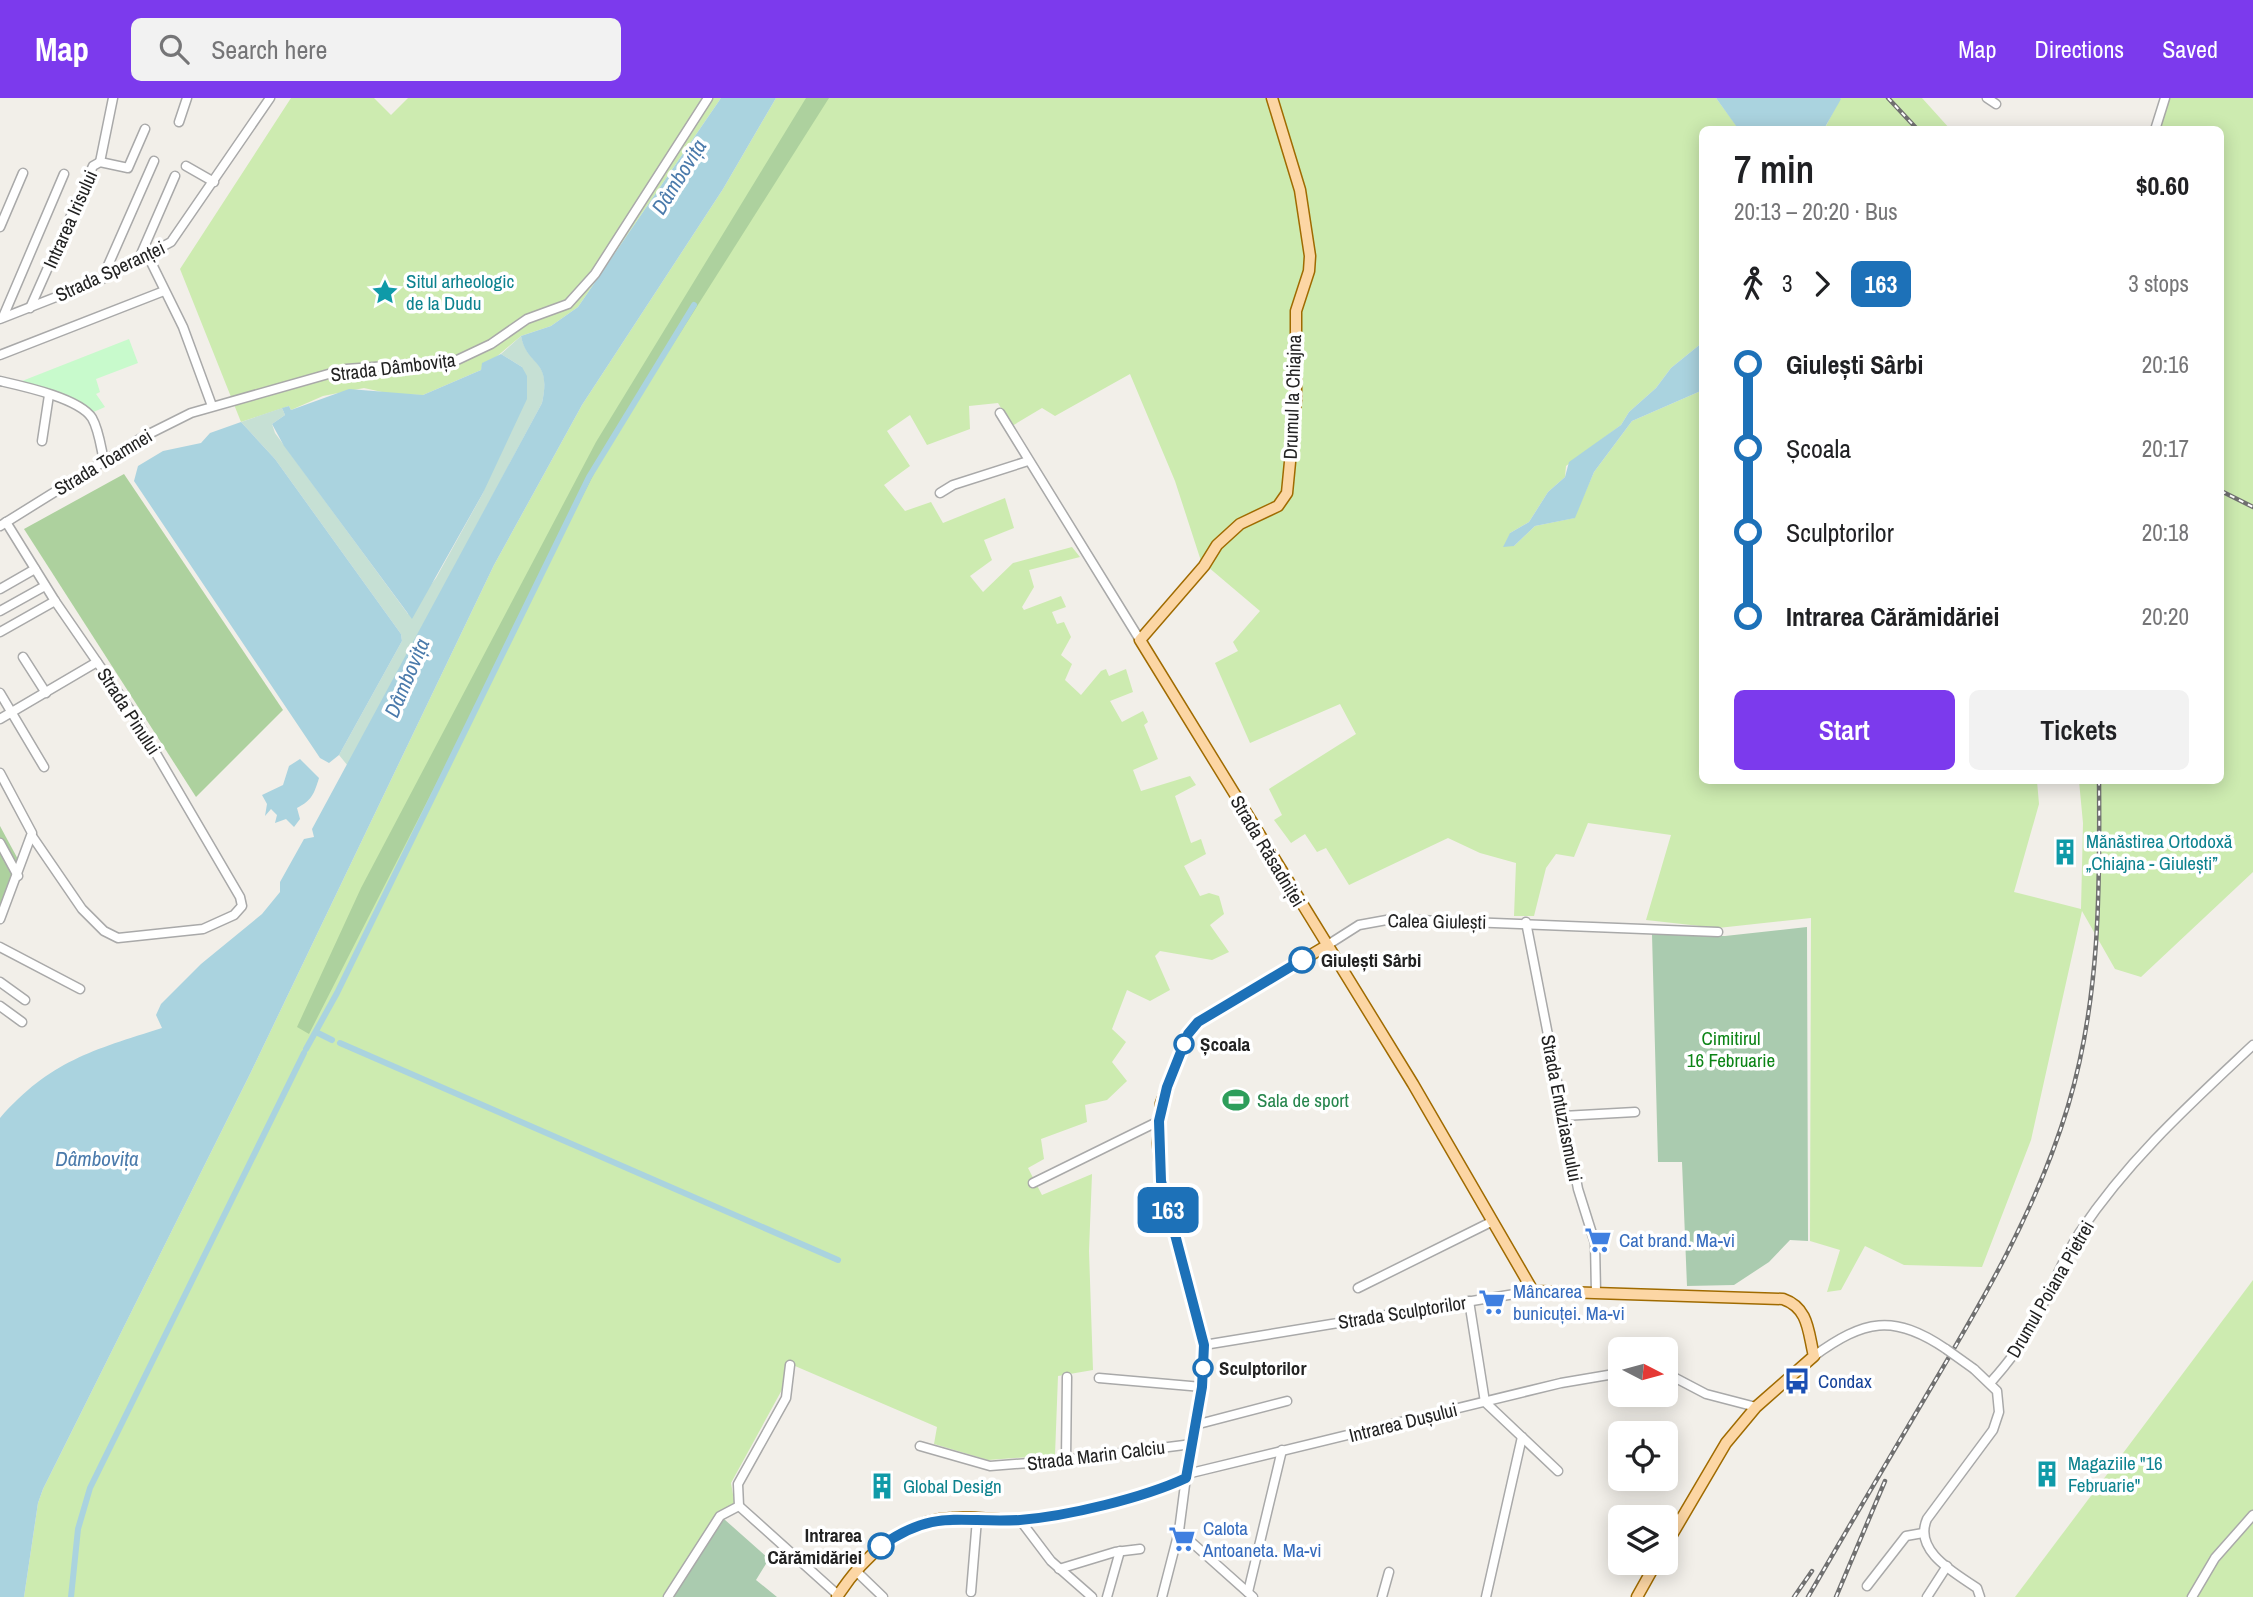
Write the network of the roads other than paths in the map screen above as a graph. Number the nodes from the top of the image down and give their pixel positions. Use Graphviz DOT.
graph roads {
  1 [pos="113,98"];
  2 [pos="187,98"];
  3 [pos="270,98"];
  4 [pos="708,98"];
  5 [pos="1272,98"];
  6 [pos="1987,98"];
  7 [pos="2165,98"];
  8 [pos="1996,104"];
  9 [pos="179,122"];
  10 [pos="2156,126"];
  11 [pos="145,129"];
  12 [pos="154,161"];
  13 [pos="100,162"];
  14 [pos="187,166"];
  15 [pos="23,173"];
  16 [pos="64,174"];
  17 [pos="175,177"];
  18 [pos="214,182"];
  19 [pos="0,227"];
  20 [pos="148,256"];
  21 [pos="138,261"];
  22 [pos="102,279"];
  23 [pos="164,291"];
  24 [pos="30,308"];
  25 [pos="2,318"];
  26 [pos="0,355"];
  27 [pos="0,381"];
  28 [pos="49,395"];
  29 [pos="212,406"];
  30 [pos="1000,413"];
  31 [pos="42,441"];
  32 [pos="104,461"];
  33 [pos="1028,461"];
  34 [pos="940,494"];
  35 [pos="3,524"];
  36 [pos="35,569"];
  37 [pos="45,586"];
  38 [pos="0,589"];
  39 [pos="55,601"];
  40 [pos="0,611"];
  41 [pos="0,632"];
  42 [pos="1140,640"];
  43 [pos="23,657"];
  44 [pos="97,662"];
  45 [pos="0,693"];
  46 [pos="46,693"];
  47 [pos="11,713"];
  48 [pos="0,719"];
  49 [pos="44,767"];
  50 [pos="0,774"];
  51 [pos="32,836"];
  52 [pos="0,843"];
  53 [pos="18,876"];
  54 [pos="0,919"];
  55 [pos="1526,922"];
  56 [pos="1718,932"];
  57 [pos="1326,946"];
  58 [pos="0,947"];
  59 [pos="0,982"];
  60 [pos="80,989"];
  61 [pos="25,1000"];
  62 [pos="0,1006"];
  63 [pos="22,1022"];
  64 [pos="2253,1045"];
  65 [pos="1635,1112"];
  66 [pos="1563,1116"];
  67 [pos="1159,1121"];
  68 [pos="1032,1183"];
  69 [pos="1491,1222"];
  70 [pos="1358,1288"];
  71 [pos="1533,1291"];
  72 [pos="1596,1293"];
  73 [pos="1469,1301"];
  74 [pos="1204,1345"];
  75 [pos="1814,1356"];
  76 [pos="790,1365"];
  77 [pos="1608,1375"];
  78 [pos="1067,1377"];
  79 [pos="1099,1378"];
  80 [pos="1678,1379"];
  81 [pos="1992,1382"];
  82 [pos="1202,1387"];
  83 [pos="1287,1401"];
  84 [pos="1485,1402"];
  85 [pos="1756,1407"];
  86 [pos="1195,1425"];
  87 [pos="1522,1437"];
  88 [pos="1192,1444"];
  89 [pos="919,1446"];
  90 [pos="1282,1450"];
  91 [pos="1066,1460"];
  92 [pos="1558,1471"];
  93 [pos="1187,1476"];
  94 [pos="739,1506"];
  95 [pos="2253,1515"];
  96 [pos="977,1519"];
  97 [pos="1020,1520"];
  98 [pos="1678,1524"];
  99 [pos="1179,1531"];
  100 [pos="1923,1533"];
  101 [pos="1140,1549"];
  102 [pos="1120,1551"];
  103 [pos="1947,1566"];
  104 [pos="1059,1569"];
  105 [pos="856,1571"];
  106 [pos="1389,1572"];
  107 [pos="1649,1575"];
  108 [pos="1867,1586"];
  109 [pos="971,1592"];
  110 [pos="1250,1595"];
  111 [pos="838,1596"];
  112 [pos="668,1597"];
  113 [pos="883,1597"];
  114 [pos="1092,1597"];
  115 [pos="1107,1597"];
  116 [pos="1162,1597"];
  117 [pos="1382,1597"];
  118 [pos="1486,1597"];
  119 [pos="1637,1597"];
  120 [pos="1927,1597"];
  121 [pos="1980,1597"];
  122 [pos="2192,1597"];
  1 -- 13 [label="street"];
  2 -- 9 [label="street"];
  3 -- 18 [label="street, Strada Speranței"];
  4 -- 29 [label="street, Strada Dâmbovița"];
  5 -- 42 [label="main road, Drumul la Chiajna"];
  6 -- 8 [label="street"];
  7 -- 10 [label="street"];
  11 -- 13 [label="street, Intrarea Irisului"];
  12 -- 22 [label="street"];
  13 -- 24 [label="street, Intrarea Irisului"];
  14 -- 18 [label="street"];
  15 -- 19 [label="street"];
  16 -- 25 [label="street, Strada Speranței"];
  17 -- 21 [label="street"];
  18 -- 20 [label="street, Strada Speranței"];
  20 -- 21 [label="street, Strada Speranței"];
  20 -- 23 [label="street"];
  21 -- 22 [label="street, Strada Speranței"];
  22 -- 24 [label="street, Strada Speranței"];
  23 -- 26 [label="street"];
  23 -- 29 [label="street"];
  24 -- 25 [label="street, Strada Speranței"];
  27 -- 28 [label="street"];
  28 -- 31 [label="street"];
  28 -- 32 [label="street"];
  29 -- 32 [label="street, Strada Toamnei"];
  30 -- 33 [label="street, Strada Răsadniței"];
  32 -- 35 [label="street, Strada Toamnei"];
  33 -- 34 [label="street"];
  33 -- 42 [label="street, Strada Răsadniței"];
  35 -- 36 [label="street, Strada Pinului"];
  36 -- 37 [label="street, Strada Pinului"];
  36 -- 38 [label="street"];
  37 -- 39 [label="street, Strada Pinului"];
  37 -- 40 [label="street"];
  39 -- 41 [label="street"];
  39 -- 44 [label="street, Strada Pinului"];
  42 -- 57 [label="main road, Strada Răsadniței"];
  43 -- 46 [label="street"];
  44 -- 46 [label="street"];
  44 -- 51 [label="street, Strada Pinului"];
  45 -- 47 [label="street"];
  46 -- 47 [label="street"];
  47 -- 48 [label="street"];
  47 -- 49 [label="street"];
  50 -- 51 [label="street"];
  51 -- 53 [label="street"];
  52 -- 53 [label="street"];
  53 -- 54 [label="street"];
  55 -- 56 [label="street, Calea Giulești"];
  55 -- 57 [label="street, Calea Giulești"];
  55 -- 66 [label="street, Strada Entuziasmului"];
  57 -- 67 [label="main road, Calea Giulești"];
  57 -- 69 [label="main road, Strada Răsadniței"];
  58 -- 60 [label="street"];
  59 -- 61 [label="street"];
  62 -- 63 [label="street"];
  64 -- 81 [label="street, Drumul Poiana Pietrei"];
  65 -- 66 [label="street"];
  66 -- 72 [label="street, Strada Entuziasmului"];
  67 -- 68 [label="street"];
  67 -- 74 [label="main road, Calea Giulești"];
  69 -- 70 [label="street"];
  69 -- 71 [label="main road, Strada Răsadniței"];
  71 -- 72 [label="main road, Strada Sculptorilor"];
  71 -- 73 [label="street, Strada Sculptorilor"];
  72 -- 75 [label="main road, Strada Sculptorilor"];
  73 -- 74 [label="street, Strada Sculptorilor"];
  73 -- 84 [label="street"];
  74 -- 82 [label="main road, Calea Giulești"];
  75 -- 81 [label="street, bridge"];
  75 -- 85 [label="main road"];
  76 -- 94 [label="street"];
  77 -- 84 [label="street, Intrarea Dușului"];
  78 -- 91 [label="street"];
  79 -- 82 [label="street"];
  80 -- 85 [label="street"];
  81 -- 100 [label="street"];
  82 -- 86 [label="main road, Calea Giulești"];
  83 -- 86 [label="street"];
  84 -- 87 [label="street"];
  84 -- 90 [label="street, Intrarea Dușului"];
  85 -- 98 [label="main road"];
  86 -- 88 [label="main road, Calea Giulești"];
  87 -- 92 [label="street"];
  87 -- 118 [label="street"];
  88 -- 91 [label="street, Strada Marin Calciu"];
  88 -- 93 [label="main road, Calea Giulești"];
  89 -- 91 [label="street, Strada Marin Calciu"];
  90 -- 93 [label="street, Intrarea Dușului"];
  90 -- 110 [label="street"];
  93 -- 97 [label="main road"];
  93 -- 99 [label="street"];
  94 -- 111 [label="street"];
  94 -- 112 [label="street"];
  95 -- 122 [label="street"];
  96 -- 97 [label="main road"];
  96 -- 105 [label="main road"];
  96 -- 109 [label="street"];
  97 -- 104 [label="street"];
  99 -- 110 [label="street"];
  99 -- 116 [label="street"];
  100 -- 103 [label="street"];
  100 -- 108 [label="street"];
  101 -- 102 [label="street"];
  102 -- 104 [label="street"];
  102 -- 115 [label="street"];
  103 -- 120 [label="street"];
  103 -- 121 [label="street"];
  104 -- 114 [label="street"];
  105 -- 111 [label="main road"];
  105 -- 113 [label="street"];
  106 -- 117 [label="street"];
  107 -- 119 [label="main road"];
}
